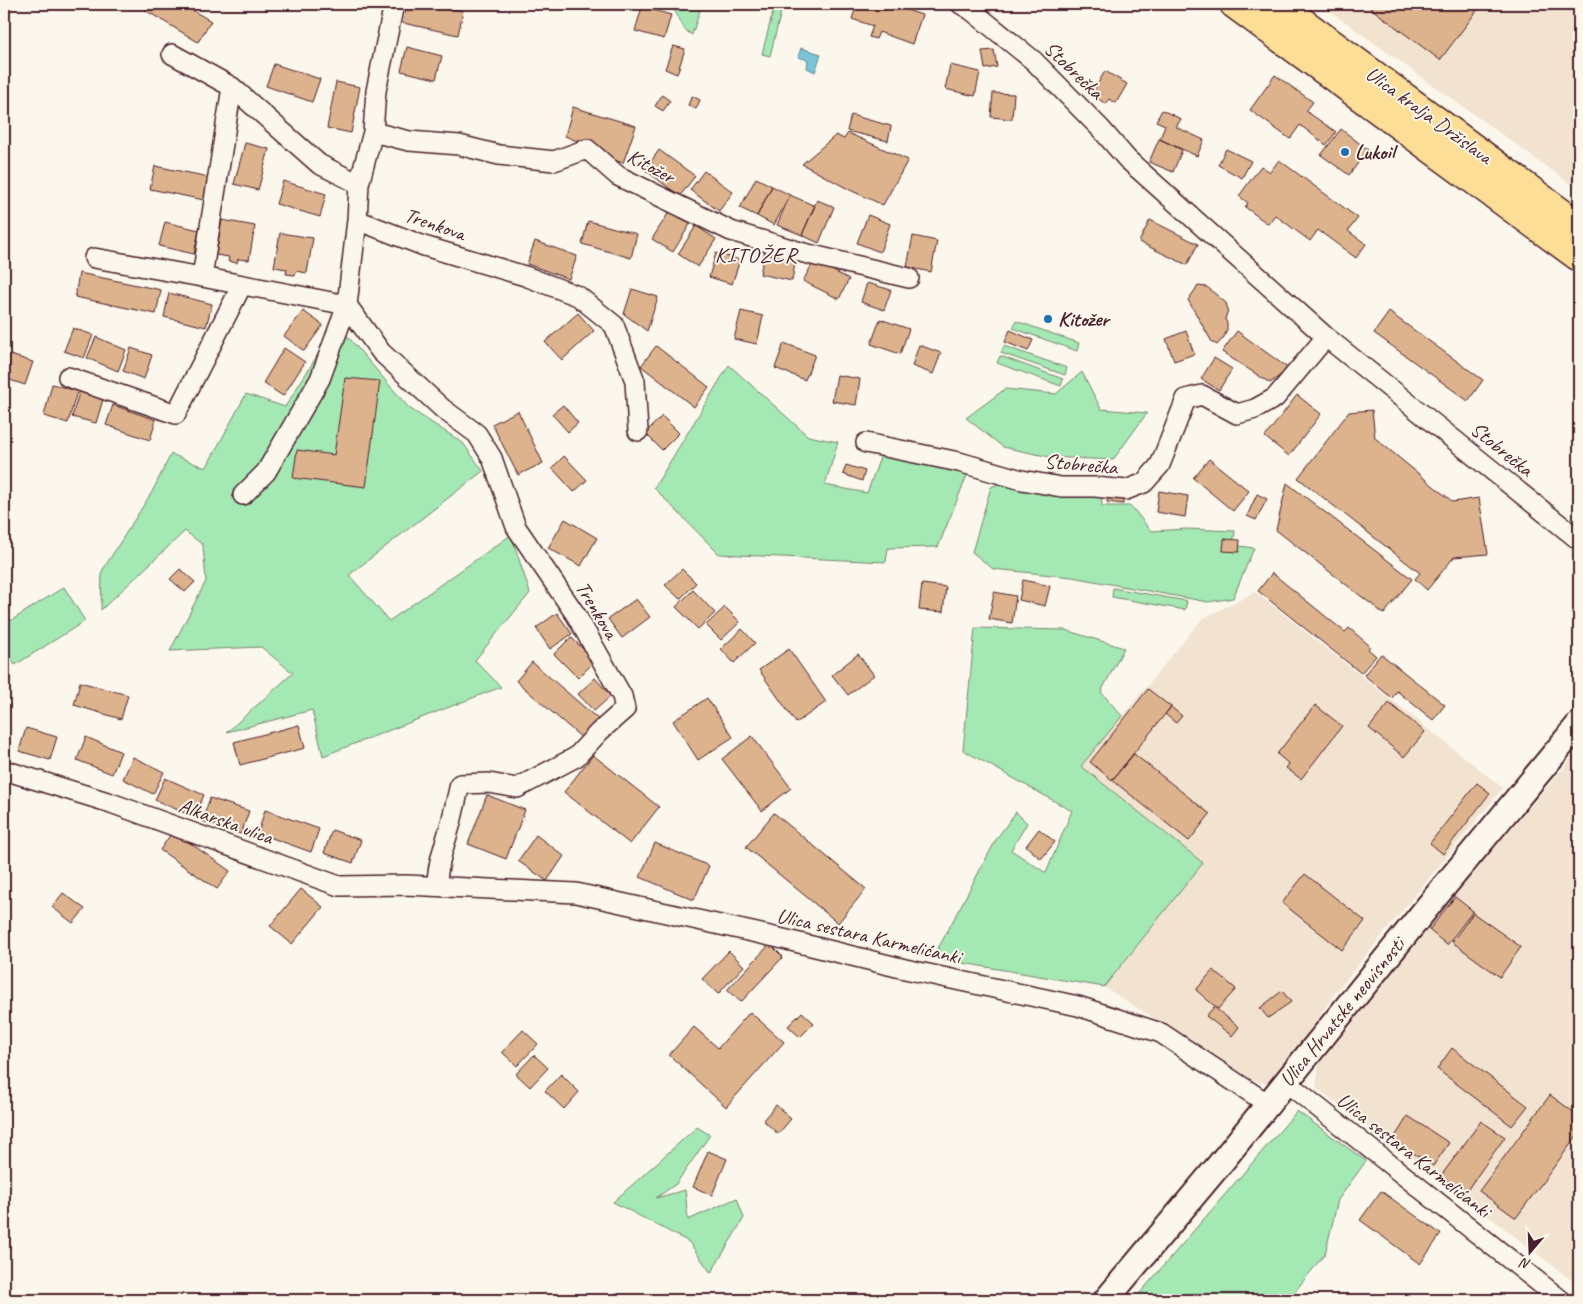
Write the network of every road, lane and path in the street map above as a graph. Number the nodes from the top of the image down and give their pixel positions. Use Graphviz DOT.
graph roads {
  1 [pos="394,4"];
  2 [pos="961,4"];
  3 [pos="1234,4"];
  4 [pos="1278,4"];
  5 [pos="172,54"];
  6 [pos="232,87"];
  7 [pos="373,132"];
  8 [pos="359,184"];
  9 [pos="357,220"];
  10 [pos="1579,226"];
  11 [pos="1579,257"];
  12 [pos="94,258"];
  13 [pos="202,277"];
  14 [pos="909,278"];
  15 [pos="242,285"];
  16 [pos="348,305"];
  17 [pos="1326,337"];
  18 [pos="68,377"];
  19 [pos="638,431"];
  20 [pos="866,443"];
  21 [pos="243,495"];
  22 [pos="1579,540"];
  23 [pos="1579,724"];
  24 [pos="4,770"];
  25 [pos="437,886"];
  26 [pos="1286,1082"];
  27 [pos="1268,1104"];
  28 [pos="1106,1300"];
  29 [pos="1561,1300"];
  1 -- 7 [label="street"];
  2 -- 17 [label="street, Stobrečka"];
  3 -- 11 [label="highway, Ulica kralja Držislava"];
  4 -- 10 [label="highway, Ulica kralja Držislava"];
  5 -- 6 [label="street"];
  6 -- 8 [label="street"];
  6 -- 13 [label="street"];
  7 -- 8 [label="street"];
  7 -- 14 [label="street, Kitožer"];
  8 -- 9 [label="street"];
  9 -- 16 [label="street"];
  9 -- 19 [label="street, Trenkova"];
  12 -- 13 [label="street"];
  13 -- 15 [label="street"];
  15 -- 16 [label="street"];
  15 -- 18 [label="street"];
  16 -- 21 [label="street"];
  16 -- 25 [label="street, Trenkova"];
  17 -- 20 [label="street, Stobrečka"];
  17 -- 22 [label="street, Stobrečka"];
  23 -- 26 [label="street, Ulica Hrvatske neovisnosti"];
  24 -- 25 [label="street, Alkarska ulica"];
  25 -- 27 [label="street, Ulica sestara Karmelićanki"];
  26 -- 27 [label="street, Ulica Hrvatske neovisnosti"];
  26 -- 29 [label="street, Ulica sestara Karmelićanki"];
  27 -- 28 [label="street, Ulica Hrvatske neovisnosti"];
}
